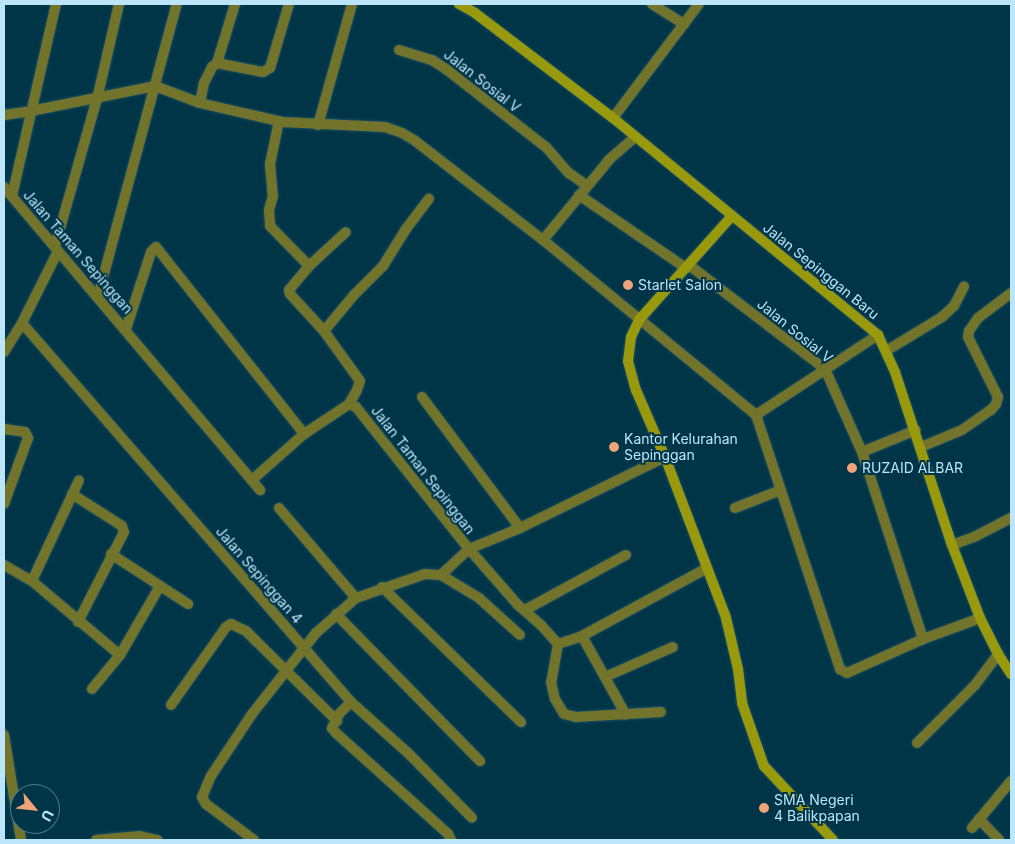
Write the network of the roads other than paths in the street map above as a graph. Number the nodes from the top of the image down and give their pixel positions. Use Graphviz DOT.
graph roads {
  1 [pos="56,4"];
  2 [pos="119,4"];
  3 [pos="177,4"];
  4 [pos="235,4"];
  5 [pos="289,4"];
  6 [pos="352,4"];
  7 [pos="459,4"];
  8 [pos="652,4"];
  9 [pos="698,4"];
  10 [pos="684,24"];
  11 [pos="399,50"];
  12 [pos="217,64"];
  13 [pos="154,86"];
  14 [pos="97,99"];
  15 [pos="200,103"];
  16 [pos="31,111"];
  17 [pos="4,114"];
  18 [pos="613,118"];
  19 [pos="279,121"];
  20 [pos="318,125"];
  21 [pos="635,137"];
  22 [pos="586,185"];
  23 [pos="4,187"];
  24 [pos="579,194"];
  25 [pos="12,196"];
  26 [pos="429,199"];
  27 [pos="731,217"];
  28 [pos="346,232"];
  29 [pos="543,240"];
  30 [pos="56,249"];
  31 [pos="309,266"];
  32 [pos="688,267"];
  33 [pos="964,286"];
  34 [pos="1011,294"];
  35 [pos="98,296"];
  36 [pos="639,320"];
  37 [pos="22,323"];
  38 [pos="126,329"];
  39 [pos="324,331"];
  40 [pos="878,335"];
  41 [pos="886,351"];
  42 [pos="4,352"];
  43 [pos="825,369"];
  44 [pos="422,398"];
  45 [pos="349,404"];
  46 [pos="756,414"];
  47 [pos="4,429"];
  48 [pos="916,430"];
  49 [pos="304,434"];
  50 [pos="921,447"];
  51 [pos="862,452"];
  52 [pos="665,457"];
  53 [pos="80,480"];
  54 [pos="252,480"];
  55 [pos="260,490"];
  56 [pos="781,490"];
  57 [pos="72,494"];
  58 [pos="4,504"];
  59 [pos="279,508"];
  60 [pos="735,508"];
  61 [pos="1011,518"];
  62 [pos="520,528"];
  63 [pos="952,545"];
  64 [pos="469,549"];
  65 [pos="111,554"];
  66 [pos="626,555"];
  67 [pos="4,565"];
  68 [pos="707,568"];
  69 [pos="443,574"];
  70 [pos="32,581"];
  71 [pos="160,586"];
  72 [pos="382,587"];
  73 [pos="356,598"];
  74 [pos="188,604"];
  75 [pos="525,610"];
  76 [pos="336,614"];
  77 [pos="980,618"];
  78 [pos="78,622"];
  79 [pos="520,635"];
  80 [pos="582,636"];
  81 [pos="923,639"];
  82 [pos="558,644"];
  83 [pos="304,647"];
  84 [pos="673,647"];
  85 [pos="998,654"];
  86 [pos="120,655"];
  87 [pos="285,670"];
  88 [pos="1011,674"];
  89 [pos="605,677"];
  90 [pos="92,689"];
  91 [pos="351,702"];
  92 [pos="171,705"];
  93 [pos="661,712"];
  94 [pos="626,715"];
  95 [pos="337,721"];
  96 [pos="521,722"];
  97 [pos="4,735"];
  98 [pos="917,743"];
  99 [pos="480,761"];
  100 [pos="1011,781"];
  101 [pos="472,818"];
  102 [pos="979,819"];
  103 [pos="972,828"];
  104 [pos="449,837"];
  105 [pos="248,839"];
  106 [pos="21,840"];
  107 [pos="96,840"];
  108 [pos="158,840"];
  109 [pos="833,840"];
  110 [pos="998,840"];
  1 -- 16 [label="street"];
  2 -- 14 [label="street"];
  3 -- 13 [label="street"];
  4 -- 12 [label="street"];
  5 -- 12 [label="street"];
  6 -- 20 [label="street"];
  7 -- 18 [label="street, Jalan Sepinggan Baru"];
  8 -- 10 [label="street"];
  9 -- 10 [label="street"];
  10 -- 18 [label="street"];
  11 -- 22 [label="street, Jalan Sosial V"];
  12 -- 15 [label="street"];
  13 -- 14 [label="street"];
  13 -- 15 [label="street"];
  13 -- 35 [label="street"];
  14 -- 16 [label="street"];
  14 -- 30 [label="street"];
  15 -- 19 [label="street"];
  16 -- 17 [label="street"];
  16 -- 25 [label="street"];
  18 -- 21 [label="street, Jalan Sepinggan Baru"];
  19 -- 20 [label="street"];
  19 -- 31 [label="street"];
  20 -- 29 [label="street"];
  21 -- 22 [label="street"];
  21 -- 27 [label="street, Jalan Sepinggan Baru"];
  22 -- 24 [label="street"];
  23 -- 25 [label="street, Jalan Taman Sepinggan"];
  24 -- 29 [label="street"];
  24 -- 32 [label="street, Jalan Sosial V"];
  25 -- 30 [label="street, Jalan Taman Sepinggan"];
  26 -- 39 [label="street"];
  27 -- 32 [label="street"];
  27 -- 40 [label="street, Jalan Sepinggan Baru"];
  28 -- 31 [label="street"];
  29 -- 36 [label="street"];
  30 -- 35 [label="street, Jalan Taman Sepinggan"];
  30 -- 37 [label="street"];
  31 -- 39 [label="street"];
  32 -- 36 [label="street"];
  32 -- 43 [label="street, Jalan Sosial V"];
  33 -- 41 [label="street"];
  34 -- 50 [label="street"];
  35 -- 38 [label="street, Jalan Taman Sepinggan"];
  36 -- 46 [label="street"];
  36 -- 52 [label="street"];
  37 -- 42 [label="street"];
  37 -- 83 [label="street, Jalan Sepinggan 4"];
  38 -- 49 [label="street"];
  38 -- 54 [label="street, Jalan Taman Sepinggan"];
  39 -- 45 [label="street"];
  40 -- 41 [label="street, Jalan Sepinggan Baru"];
  40 -- 43 [label="street"];
  41 -- 48 [label="street, Jalan Sepinggan Baru"];
  43 -- 46 [label="street"];
  43 -- 51 [label="street, Jalan Sosial V"];
  44 -- 62 [label="street"];
  45 -- 49 [label="street"];
  45 -- 64 [label="street, Jalan Taman Sepinggan"];
  46 -- 56 [label="street"];
  47 -- 58 [label="street"];
  48 -- 50 [label="street, Jalan Sepinggan Baru"];
  48 -- 51 [label="street"];
  49 -- 54 [label="street"];
  50 -- 63 [label="street, Jalan Sepinggan Baru"];
  51 -- 81 [label="street, Jalan Sosial V"];
  52 -- 62 [label="street, Jalan Taman Sepinggan"];
  52 -- 68 [label="street"];
  53 -- 57 [label="street"];
  54 -- 55 [label="street, Jalan Taman Sepinggan"];
  56 -- 60 [label="street"];
  56 -- 81 [label="street"];
  57 -- 65 [label="street"];
  57 -- 70 [label="street"];
  59 -- 73 [label="street"];
  61 -- 63 [label="street"];
  62 -- 64 [label="street, Jalan Taman Sepinggan"];
  63 -- 77 [label="street, Jalan Sepinggan Baru"];
  64 -- 69 [label="street"];
  64 -- 75 [label="street"];
  65 -- 71 [label="street"];
  65 -- 78 [label="street"];
  66 -- 75 [label="street"];
  67 -- 70 [label="street"];
  68 -- 80 [label="street"];
  68 -- 109 [label="street"];
  69 -- 72 [label="street"];
  69 -- 79 [label="street"];
  70 -- 78 [label="street"];
  71 -- 74 [label="street"];
  71 -- 86 [label="street"];
  72 -- 73 [label="street"];
  72 -- 96 [label="street"];
  73 -- 76 [label="street"];
  75 -- 82 [label="street"];
  76 -- 83 [label="street"];
  76 -- 99 [label="street"];
  77 -- 81 [label="street"];
  77 -- 85 [label="street, Jalan Sepinggan Baru"];
  78 -- 86 [label="street"];
  80 -- 82 [label="street"];
  80 -- 89 [label="street"];
  82 -- 94 [label="street"];
  83 -- 87 [label="street"];
  83 -- 91 [label="street, Jalan Sepinggan 4"];
  84 -- 89 [label="street"];
  85 -- 88 [label="street, Jalan Sepinggan Baru"];
  85 -- 98 [label="street"];
  86 -- 90 [label="street"];
  87 -- 92 [label="street"];
  87 -- 95 [label="street"];
  87 -- 105 [label="street"];
  89 -- 94 [label="street"];
  91 -- 95 [label="street"];
  91 -- 101 [label="street, Jalan Sepinggan 4"];
  93 -- 94 [label="street"];
  95 -- 104 [label="street"];
  97 -- 106 [label="street"];
  100 -- 102 [label="street"];
  102 -- 103 [label="street"];
  102 -- 110 [label="street"];
  107 -- 108 [label="street"];
}
